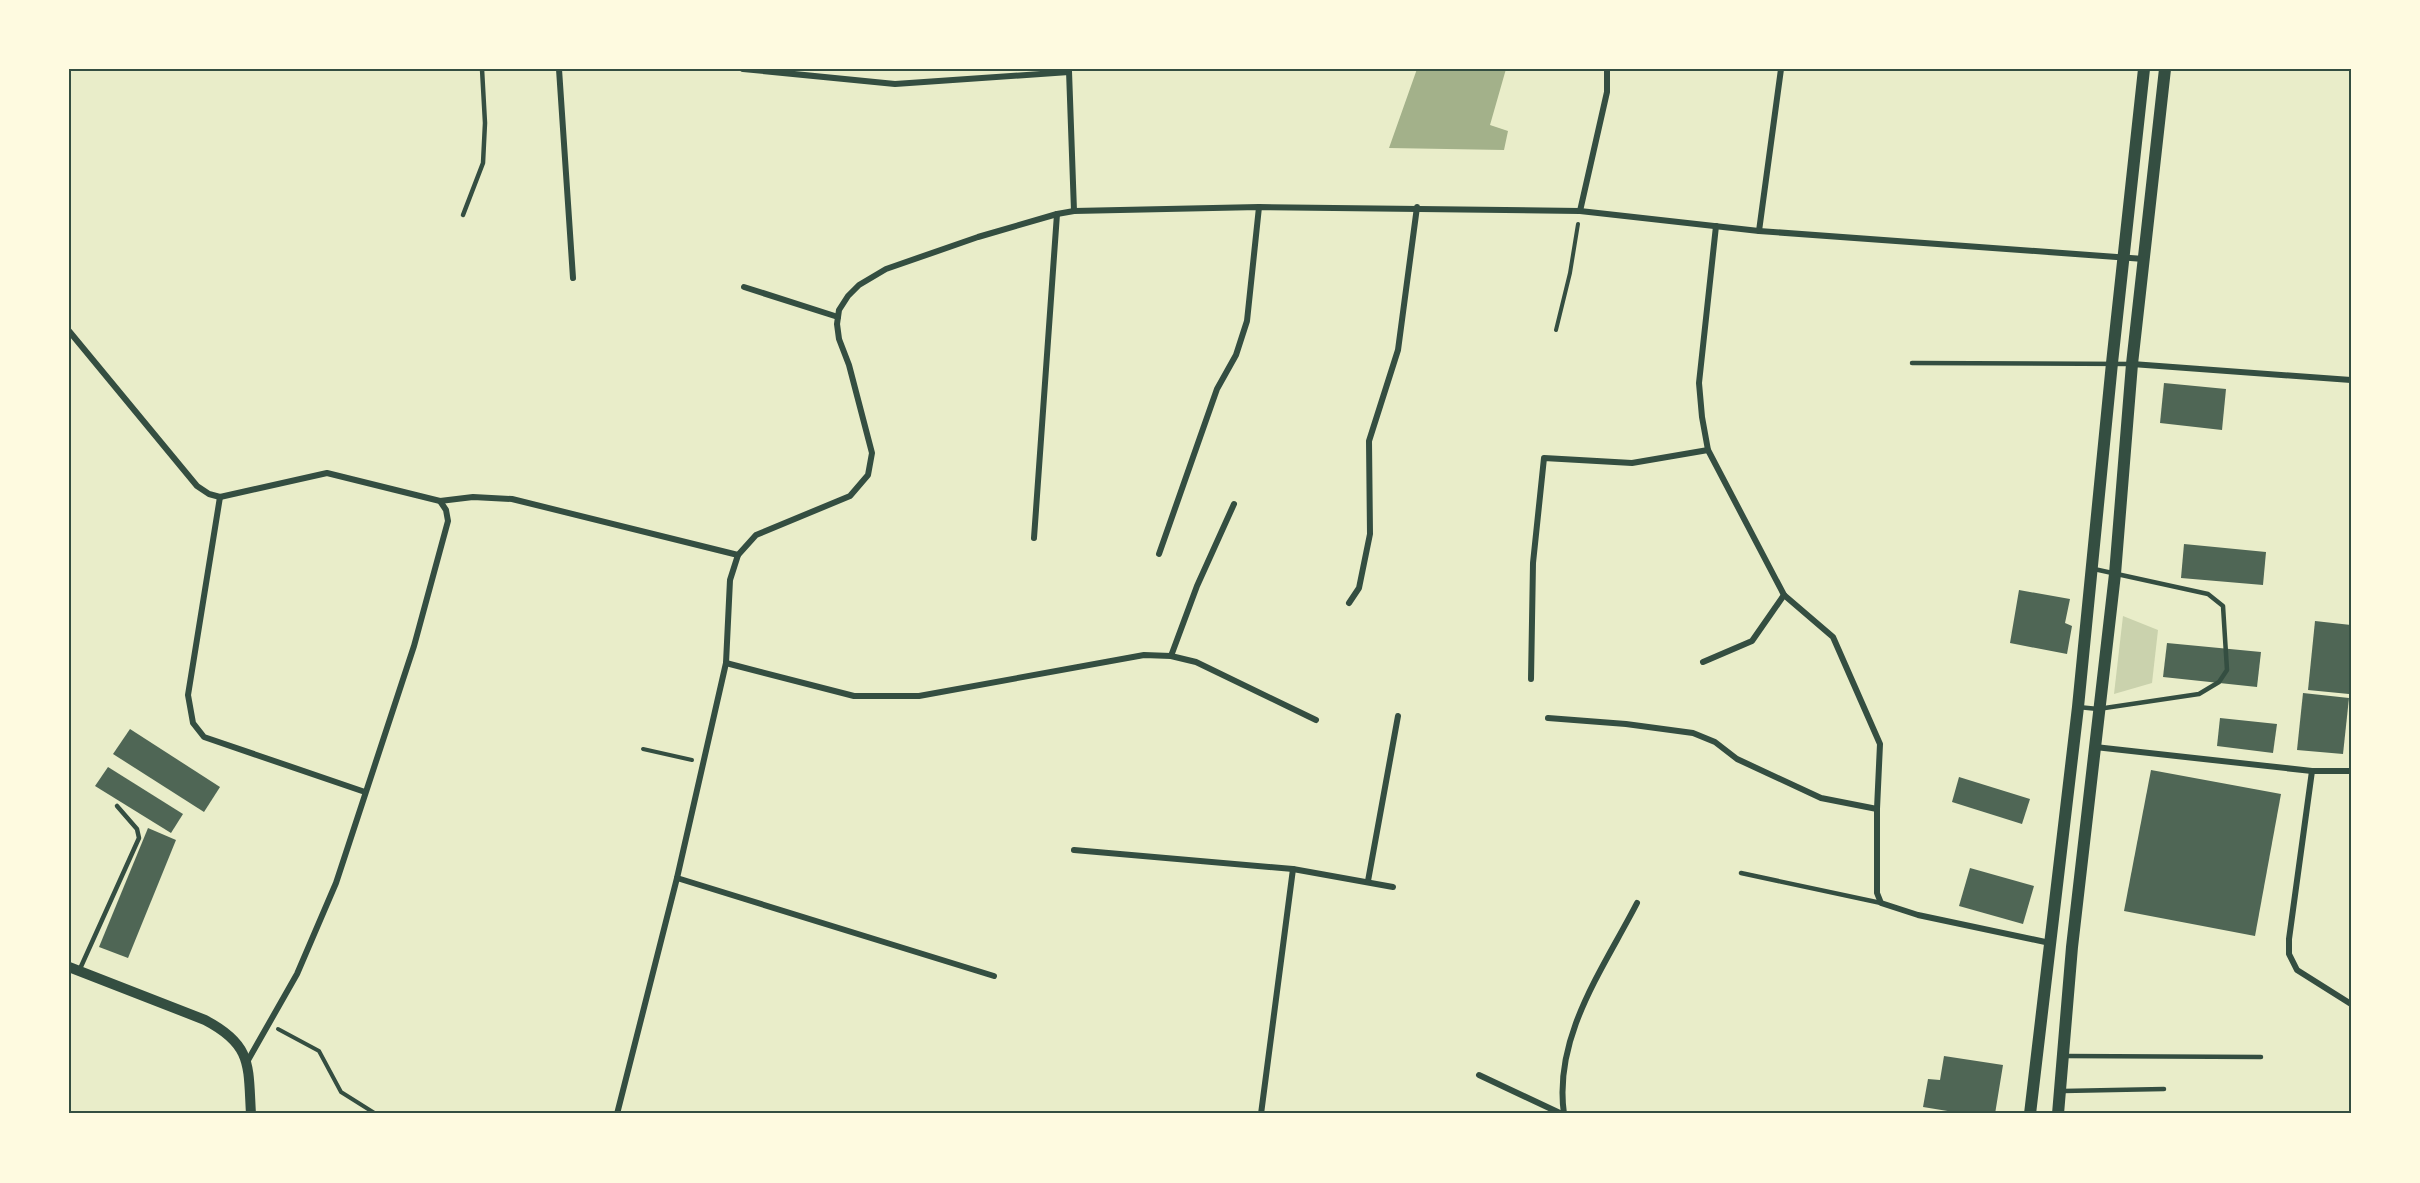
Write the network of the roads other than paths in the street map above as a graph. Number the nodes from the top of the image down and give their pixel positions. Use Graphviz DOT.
graph roads {
  1 [pos="482,69"];
  2 [pos="559,69"];
  3 [pos="743,69"];
  4 [pos="1607,69"];
  5 [pos="1782,69"];
  6 [pos="2144,69"];
  7 [pos="2165,69"];
  8 [pos="1069,70"];
  9 [pos="1259,207"];
  10 [pos="1418,207"];
  11 [pos="1074,211"];
  12 [pos="1580,211"];
  13 [pos="1057,214"];
  14 [pos="463,215"];
  15 [pos="1716,226"];
  16 [pos="1759,231"];
  17 [pos="2124,257"];
  18 [pos="2145,259"];
  19 [pos="573,278"];
  20 [pos="744,287"];
  21 [pos="838,317"];
  22 [pos="69,331"];
  23 [pos="1912,363"];
  24 [pos="2112,363"];
  25 [pos="2132,364"];
  26 [pos="2351,381"];
  27 [pos="1708,450"];
  28 [pos="220,497"];
  29 [pos="440,501"];
  30 [pos="1234,504"];
  31 [pos="1034,538"];
  32 [pos="1159,554"];
  33 [pos="738,555"];
  34 [pos="2093,569"];
  35 [pos="2115,574"];
  36 [pos="1784,595"];
  37 [pos="1349,603"];
  38 [pos="1171,656"];
  39 [pos="1703,662"];
  40 [pos="726,663"];
  41 [pos="1531,680"];
  42 [pos="2078,707"];
  43 [pos="2098,709"];
  44 [pos="1398,716"];
  45 [pos="1548,718"];
  46 [pos="1316,720"];
  47 [pos="2094,747"];
  48 [pos="2312,771"];
  49 [pos="2351,771"];
  50 [pos="365,792"];
  51 [pos="117,806"];
  52 [pos="1877,809"];
  53 [pos="1074,850"];
  54 [pos="1293,869"];
  55 [pos="1741,873"];
  56 [pos="677,878"];
  57 [pos="1368,881"];
  58 [pos="1393,887"];
  59 [pos="1637,903"];
  60 [pos="1881,903"];
  61 [pos="2050,943"];
  62 [pos="74,969"];
  63 [pos="993,976"];
  64 [pos="2351,1004"];
  65 [pos="2063,1056"];
  66 [pos="2261,1057"];
  67 [pos="247,1062"];
  68 [pos="1479,1075"];
  69 [pos="2164,1089"];
  70 [pos="2060,1091"];
  71 [pos="251,1114"];
  72 [pos="618,1114"];
  73 [pos="1261,1114"];
  74 [pos="1563,1114"];
  75 [pos="2030,1114"];
  76 [pos="2058,1114"];
  1 -- 14 [label="lane"];
  2 -- 19 [label="street"];
  3 -- 8 [label="street"];
  4 -- 12 [label="street"];
  5 -- 16 [label="street"];
  6 -- 17 [label="main road"];
  7 -- 18 [label="main road"];
  8 -- 11 [label="street"];
  9 -- 10 [label="street"];
  9 -- 11 [label="street"];
  9 -- 32 [label="street"];
  10 -- 12 [label="street"];
  10 -- 37 [label="street"];
  11 -- 13 [label="street"];
  12 -- 15 [label="street"];
  13 -- 21 [label="street"];
  13 -- 31 [label="street"];
  15 -- 16 [label="street"];
  15 -- 27 [label="street"];
  16 -- 17 [label="street"];
  17 -- 18 [label="street"];
  17 -- 24 [label="main road"];
  18 -- 25 [label="main road"];
  20 -- 21 [label="street"];
  21 -- 33 [label="street"];
  22 -- 28 [label="street"];
  23 -- 24 [label="lane"];
  24 -- 25 [label="lane"];
  24 -- 34 [label="main road"];
  25 -- 26 [label="street"];
  25 -- 35 [label="main road"];
  27 -- 36 [label="street"];
  27 -- 41 [label="street"];
  28 -- 29 [label="street"];
  28 -- 50 [label="street"];
  29 -- 33 [label="street"];
  29 -- 50 [label="street"];
  30 -- 38 [label="street"];
  33 -- 40 [label="street"];
  34 -- 35 [label="lane"];
  34 -- 42 [label="main road"];
  35 -- 43 [label="main road"];
  35 -- 43 [label="lane"];
  36 -- 39 [label="street"];
  36 -- 52 [label="street"];
  38 -- 40 [label="street"];
  38 -- 46 [label="street"];
  40 -- 56 [label="street"];
  42 -- 43 [label="lane"];
  42 -- 61 [label="main road"];
  43 -- 47 [label="main road"];
  44 -- 57 [label="street"];
  45 -- 52 [label="street"];
  47 -- 48 [label="street"];
  47 -- 65 [label="main road"];
  48 -- 49 [label="street"];
  48 -- 64 [label="street"];
  50 -- 67 [label="street"];
  51 -- 62 [label="lane"];
  52 -- 60 [label="street"];
  53 -- 54 [label="street"];
  54 -- 57 [label="street"];
  54 -- 73 [label="street"];
  55 -- 60 [label="lane"];
  56 -- 63 [label="street"];
  56 -- 72 [label="street"];
  57 -- 58 [label="street"];
  59 -- 74 [label="street"];
  60 -- 61 [label="street"];
  61 -- 75 [label="main road"];
  62 -- 67 [label="street"];
  65 -- 66 [label="lane"];
  65 -- 70 [label="main road"];
  67 -- 71 [label="street"];
  68 -- 74 [label="street"];
  69 -- 70 [label="lane"];
  70 -- 76 [label="main road"];
}
